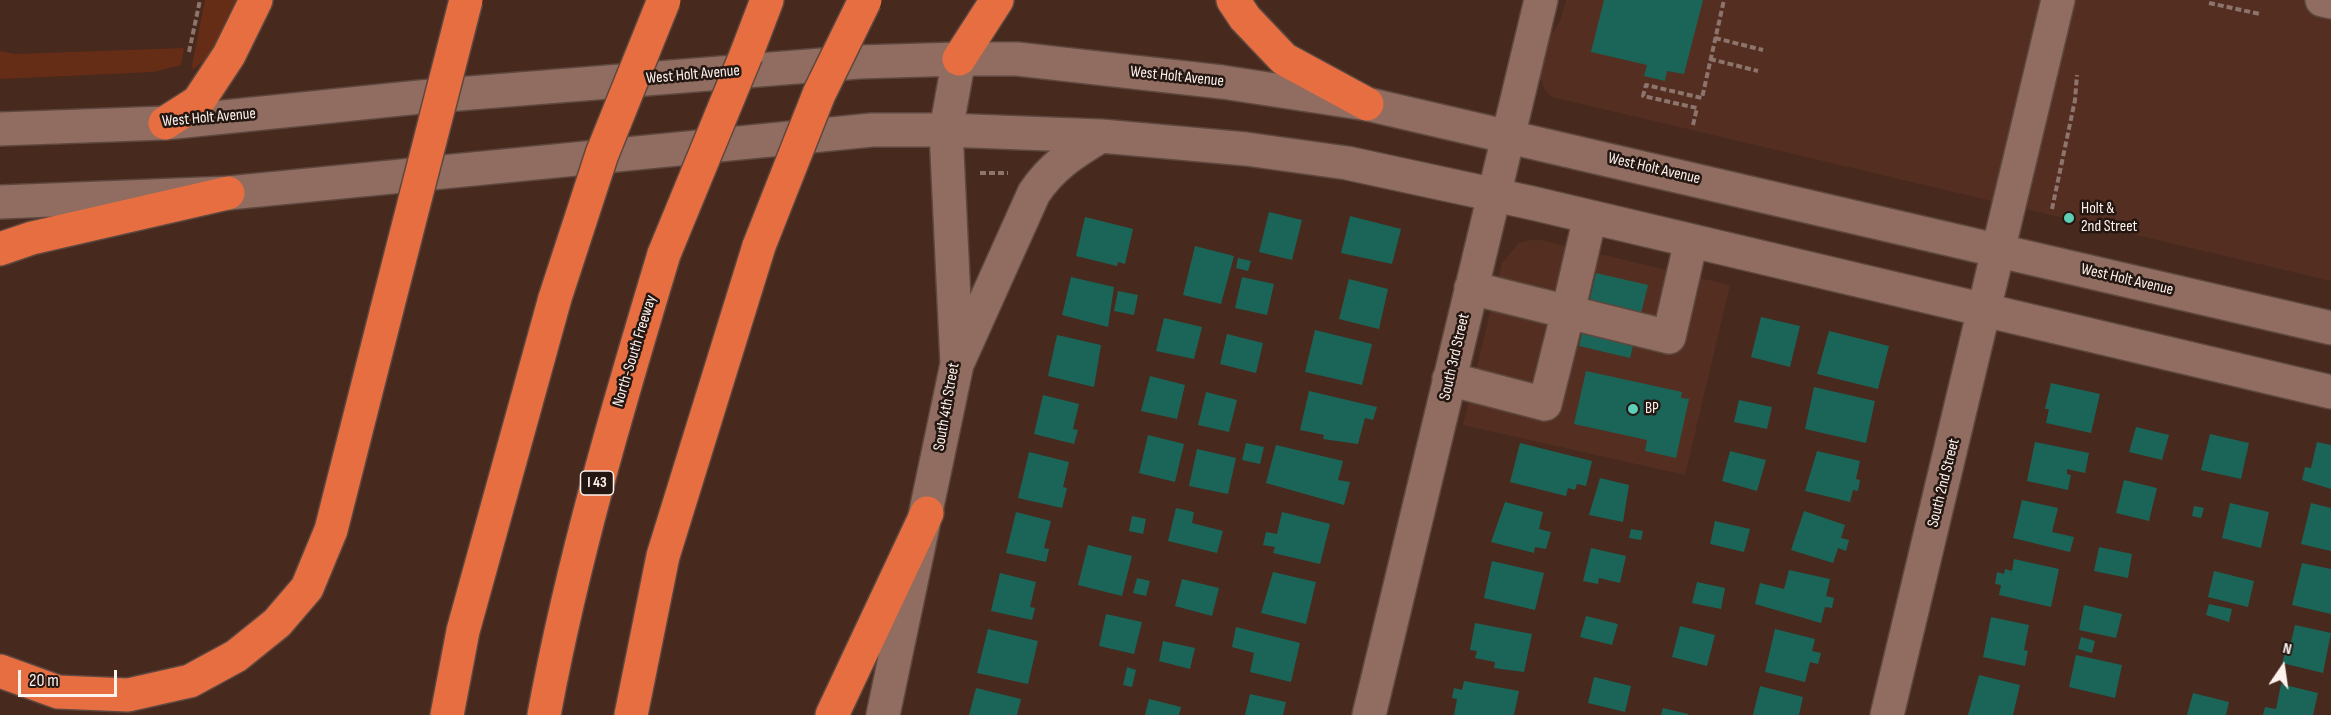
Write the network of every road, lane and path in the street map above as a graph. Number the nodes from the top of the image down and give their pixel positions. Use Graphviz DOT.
graph roads {
  1 [pos="200,0"];
  2 [pos="256,0"];
  3 [pos="466,0"];
  4 [pos="664,0"];
  5 [pos="767,0"];
  6 [pos="865,0"];
  7 [pos="997,0"];
  8 [pos="1233,0"];
  9 [pos="1541,0"];
  10 [pos="1724,0"];
  11 [pos="2058,0"];
  12 [pos="2322,0"];
  13 [pos="2331,2"];
  14 [pos="2209,3"];
  15 [pos="2260,15"];
  16 [pos="1715,38"];
  17 [pos="1763,50"];
  18 [pos="959,59"];
  19 [pos="1710,59"];
  20 [pos="188,62"];
  21 [pos="2077,66"];
  22 [pos="1758,71"];
  23 [pos="1367,104"];
  24 [pos="165,123"];
  25 [pos="1693,125"];
  26 [pos="0,129"];
  27 [pos="946,130"];
  28 [pos="1508,135"];
  29 [pos="1101,136"];
  30 [pos="976,172"];
  31 [pos="1014,173"];
  32 [pos="228,193"];
  33 [pos="1494,195"];
  34 [pos="0,202"];
  35 [pos="2052,209"];
  36 [pos="1590,217"];
  37 [pos="1691,241"];
  38 [pos="0,249"];
  39 [pos="2000,251"];
  40 [pos="1471,288"];
  41 [pos="1986,310"];
  42 [pos="1568,312"];
  43 [pos="2331,328"];
  44 [pos="957,364"];
  45 [pos="1449,379"];
  46 [pos="2331,392"];
  47 [pos="927,513"];
  48 [pos="0,671"];
  49 [pos="447,715"];
  50 [pos="544,715"];
  51 [pos="631,715"];
  52 [pos="832,715"];
  53 [pos="883,715"];
  54 [pos="1369,715"];
  55 [pos="1887,715"];
  1 -- 20 [label="path"];
  2 -- 24 [label="highway"];
  3 -- 48 [label="highway, bridge"];
  4 -- 49 [label="highway, bridge"];
  5 -- 50 [label="highway, North-South Freeway / I 43, bridge"];
  6 -- 51 [label="highway, bridge"];
  7 -- 18 [label="highway"];
  8 -- 23 [label="highway"];
  9 -- 28 [label="street, South 3rd Street"];
  10 -- 16 [label="path"];
  11 -- 39 [label="street, South 2nd Street"];
  12 -- 13 [label="street"];
  14 -- 15 [label="path"];
  16 -- 17 [label="path"];
  16 -- 19 [label="path"];
  18 -- 23 [label="street, West Holt Avenue"];
  18 -- 24 [label="street, West Holt Avenue"];
  18 -- 27 [label="street, South 4th Street"];
  19 -- 22 [label="path"];
  19 -- 25 [label="path"];
  21 -- 35 [label="path"];
  23 -- 28 [label="street, West Holt Avenue"];
  24 -- 26 [label="street, West Holt Avenue"];
  27 -- 29 [label="street"];
  27 -- 32 [label="street"];
  27 -- 44 [label="street, South 4th Street"];
  28 -- 33 [label="street, South 3rd Street"];
  28 -- 39 [label="street, West Holt Avenue"];
  29 -- 33 [label="street"];
  29 -- 44 [label="street"];
  30 -- 31 [label="path"];
  32 -- 34 [label="street"];
  32 -- 38 [label="highway"];
  33 -- 36 [label="street"];
  33 -- 40 [label="street, South 3rd Street"];
  36 -- 37 [label="street"];
  36 -- 42 [label="street"];
  37 -- 41 [label="street"];
  37 -- 42 [label="street"];
  39 -- 41 [label="street, South 2nd Street"];
  39 -- 43 [label="street, West Holt Avenue"];
  40 -- 42 [label="street"];
  40 -- 45 [label="street, South 3rd Street"];
  41 -- 46 [label="street"];
  41 -- 55 [label="street, South 2nd Street"];
  42 -- 45 [label="street"];
  44 -- 47 [label="street, South 4th Street"];
  45 -- 54 [label="street, South 3rd Street"];
  47 -- 52 [label="highway"];
  47 -- 53 [label="street, South 4th Street"];
}
